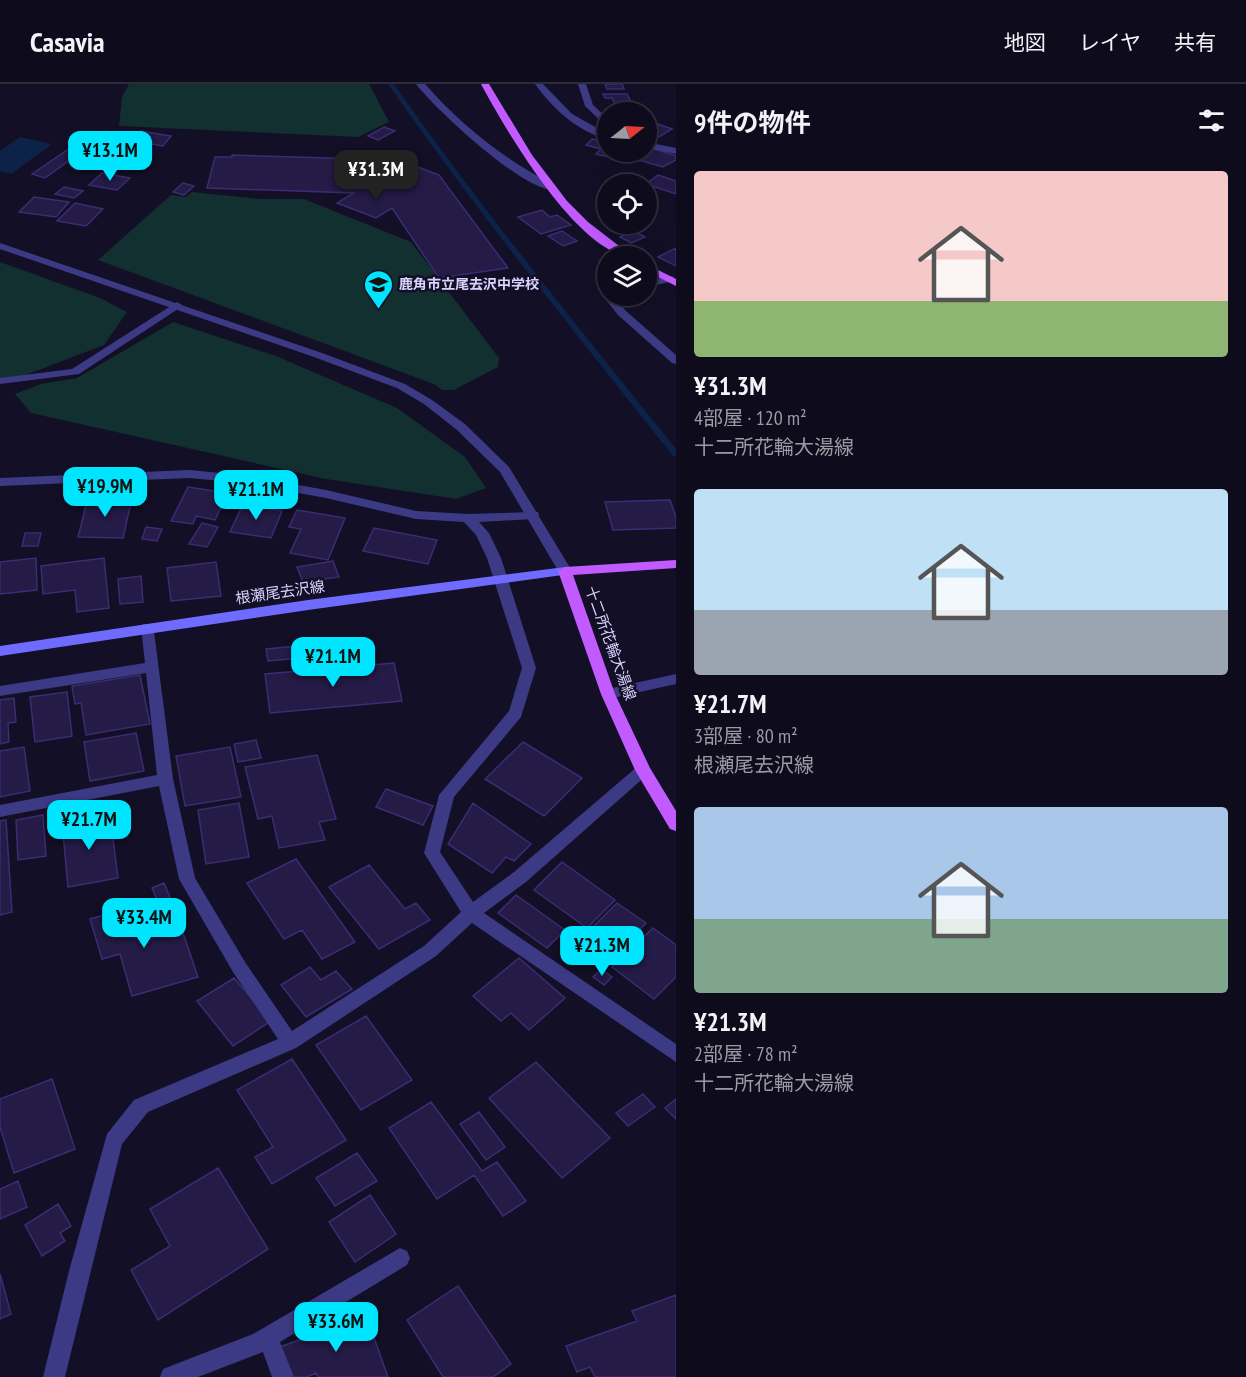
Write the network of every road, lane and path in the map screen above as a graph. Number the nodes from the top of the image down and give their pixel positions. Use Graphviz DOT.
graph roads {
  1 [pos="420,84"];
  2 [pos="485,84"];
  3 [pos="539,84"];
  4 [pos="582,84"];
  5 [pos="597,114"];
  6 [pos="597,133"];
  7 [pos="657,147"];
  8 [pos="676,151"];
  9 [pos="553,188"];
  10 [pos="0,246"];
  11 [pos="608,246"];
  12 [pos="657,273"];
  13 [pos="673,281"];
  14 [pos="657,283"];
  15 [pos="177,305"];
  16 [pos="617,306"];
  17 [pos="676,361"];
  18 [pos="0,381"];
  19 [pos="0,482"];
  20 [pos="533,515"];
  21 [pos="468,518"];
  22 [pos="676,564"];
  23 [pos="565,571"];
  24 [pos="499,578"];
  25 [pos="148,627"];
  26 [pos="0,651"];
  27 [pos="152,667"];
  28 [pos="676,679"];
  29 [pos="0,691"];
  30 [pos="608,694"];
  31 [pos="643,770"];
  32 [pos="165,779"];
  33 [pos="0,811"];
  34 [pos="676,825"];
  35 [pos="471,912"];
  36 [pos="290,1042"];
  37 [pos="676,1054"];
  38 [pos="400,1258"];
  39 [pos="268,1338"];
  40 [pos="54,1377"];
  41 [pos="171,1377"];
  42 [pos="283,1377"];
  1 -- 9 [label="street"];
  2 -- 9 [label="main road"];
  3 -- 6 [label="street"];
  4 -- 5 [label="street"];
  7 -- 8 [label="street"];
  9 -- 11 [label="main road"];
  10 -- 15 [label="street"];
  12 -- 13 [label="main road"];
  13 -- 14 [label="street"];
  15 -- 18 [label="street"];
  15 -- 20 [label="street"];
  16 -- 17 [label="street"];
  19 -- 21 [label="street"];
  20 -- 21 [label="street"];
  20 -- 23 [label="street"];
  21 -- 24 [label="street"];
  22 -- 23 [label="main road, 十二所花輪大湯線"];
  23 -- 24 [label="main road, 根瀬尾去沢線"];
  23 -- 30 [label="main road, 十二所花輪大湯線"];
  24 -- 25 [label="main road, 根瀬尾去沢線"];
  24 -- 35 [label="street"];
  25 -- 26 [label="main road, 根瀬尾去沢線"];
  25 -- 27 [label="street"];
  27 -- 29 [label="street"];
  27 -- 32 [label="street"];
  28 -- 30 [label="street"];
  30 -- 31 [label="main road, 十二所花輪大湯線"];
  31 -- 34 [label="main road, 十二所花輪大湯線"];
  31 -- 35 [label="street"];
  32 -- 33 [label="street"];
  32 -- 36 [label="street"];
  35 -- 36 [label="street"];
  35 -- 37 [label="street"];
  36 -- 40 [label="street"];
  38 -- 39 [label="street"];
  39 -- 41 [label="street"];
  39 -- 42 [label="street"];
}
